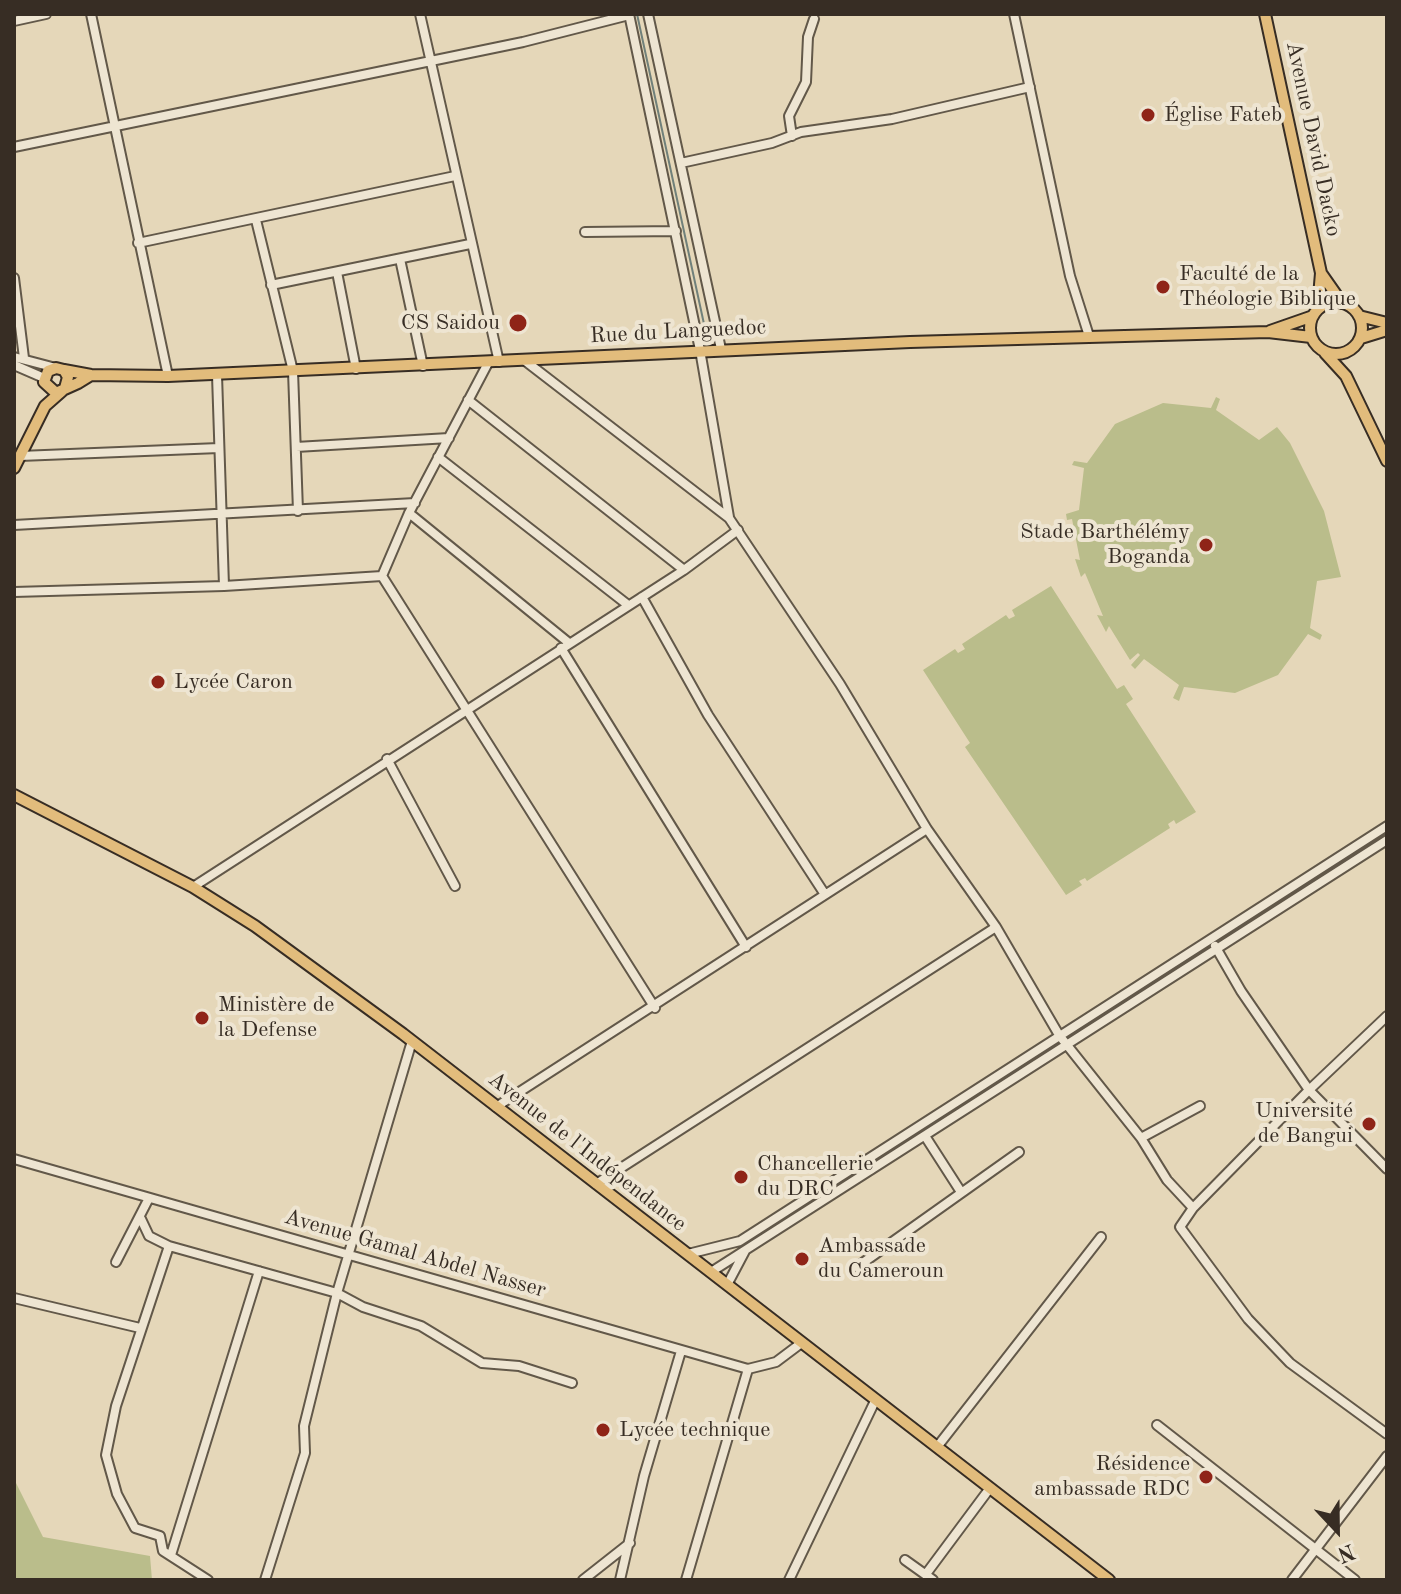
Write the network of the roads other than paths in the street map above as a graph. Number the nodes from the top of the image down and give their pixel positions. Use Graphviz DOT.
graph roads {
  1 [pos="46,14"];
  2 [pos="91,14"];
  3 [pos="420,14"];
  4 [pos="629,14"];
  5 [pos="648,14"];
  6 [pos="1014,14"];
  7 [pos="1265,14"];
  8 [pos="814,19"];
  9 [pos="14,21"];
  10 [pos="430,61"];
  11 [pos="661,72"];
  12 [pos="643,75"];
  13 [pos="1030,87"];
  14 [pos="115,127"];
  15 [pos="792,136"];
  16 [pos="14,147"];
  17 [pos="681,163"];
  18 [pos="455,176"];
  19 [pos="256,220"];
  20 [pos="676,231"];
  21 [pos="585,232"];
  22 [pos="138,243"];
  23 [pos="470,244"];
  24 [pos="400,259"];
  25 [pos="337,272"];
  26 [pos="1321,273"];
  27 [pos="14,278"];
  28 [pos="271,285"];
  29 [pos="1342,303"];
  30 [pos="1316,312"];
  31 [pos="1359,316"];
  32 [pos="1387,323"];
  33 [pos="1387,330"];
  34 [pos="1268,332"];
  35 [pos="1089,336"];
  36 [pos="1311,337"];
  37 [pos="1361,338"];
  38 [pos="721,349"];
  39 [pos="700,350"];
  40 [pos="1351,350"];
  41 [pos="1325,353"];
  42 [pos="14,357"];
  43 [pos="24,358"];
  44 [pos="524,360"];
  45 [pos="493,362"];
  46 [pos="14,365"];
  47 [pos="423,366"];
  48 [pos="60,369"];
  49 [pos="356,369"];
  50 [pos="293,371"];
  51 [pos="91,375"];
  52 [pos="217,375"];
  53 [pos="168,376"];
  54 [pos="1346,376"];
  55 [pos="45,382"];
  56 [pos="63,390"];
  57 [pos="468,400"];
  58 [pos="45,406"];
  59 [pos="449,438"];
  60 [pos="296,447"];
  61 [pos="219,448"];
  62 [pos="20,456"];
  63 [pos="438,457"];
  64 [pos="1387,461"];
  65 [pos="14,468"];
  66 [pos="415,503"];
  67 [pos="298,511"];
  68 [pos="409,513"];
  69 [pos="222,516"];
  70 [pos="729,518"];
  71 [pos="14,525"];
  72 [pos="738,530"];
  73 [pos="684,570"];
  74 [pos="382,576"];
  75 [pos="224,586"];
  76 [pos="14,592"];
  77 [pos="642,597"];
  78 [pos="628,605"];
  79 [pos="565,645"];
  80 [pos="463,710"];
  81 [pos="387,759"];
  82 [pos="14,795"];
  83 [pos="1387,826"];
  84 [pos="927,829"];
  85 [pos="1375,834"];
  86 [pos="1385,845"];
  87 [pos="455,886"];
  88 [pos="193,887"];
  89 [pos="824,893"];
  90 [pos="996,927"];
  91 [pos="1211,940"];
  92 [pos="746,947"];
  93 [pos="1217,950"];
  94 [pos="655,1008"];
  95 [pos="1387,1016"];
  96 [pos="1059,1035"];
  97 [pos="412,1041"];
  98 [pos="1068,1046"];
  99 [pos="1309,1090"];
  100 [pos="1200,1106"];
  101 [pos="496,1107"];
  102 [pos="920,1127"];
  103 [pos="926,1137"];
  104 [pos="1141,1138"];
  105 [pos="1019,1152"];
  106 [pos="14,1159"];
  107 [pos="1387,1169"];
  108 [pos="596,1184"];
  109 [pos="961,1192"];
  110 [pos="149,1198"];
  111 [pos="1193,1208"];
  112 [pos="141,1219"];
  113 [pos="1101,1237"];
  114 [pos="169,1246"];
  115 [pos="748,1247"];
  116 [pos="349,1253"];
  117 [pos="688,1254"];
  118 [pos="116,1262"];
  119 [pos="857,1267"];
  120 [pos="259,1271"];
  121 [pos="711,1272"];
  122 [pos="727,1285"];
  123 [pos="337,1293"];
  124 [pos="14,1298"];
  125 [pos="140,1328"];
  126 [pos="800,1344"];
  127 [pos="681,1351"];
  128 [pos="748,1369"];
  129 [pos="572,1383"];
  130 [pos="875,1401"];
  131 [pos="1157,1425"];
  132 [pos="1387,1434"];
  133 [pos="937,1447"];
  134 [pos="1387,1456"];
  135 [pos="990,1488"];
  136 [pos="631,1543"];
  137 [pos="1316,1549"];
  138 [pos="171,1555"];
  139 [pos="905,1560"];
  140 [pos="929,1577"];
  141 [pos="208,1580"];
  142 [pos="265,1580"];
  143 [pos="583,1580"];
  144 [pos="620,1580"];
  145 [pos="686,1580"];
  146 [pos="789,1580"];
  147 [pos="1109,1580"];
  148 [pos="1292,1580"];
  149 [pos="1355,1580"];
  1 -- 9 [label="street"];
  2 -- 14 [label="street"];
  3 -- 10 [label="street"];
  4 -- 10 [label="street"];
  4 -- 12 [label="street"];
  5 -- 11 [label="street"];
  6 -- 13 [label="street"];
  7 -- 26 [label="main road, Avenue David Dacko"];
  8 -- 15 [label="street"];
  10 -- 14 [label="street"];
  10 -- 18 [label="street"];
  11 -- 12 [label="street"];
  11 -- 17 [label="street"];
  12 -- 20 [label="street"];
  13 -- 15 [label="street"];
  13 -- 35 [label="street"];
  14 -- 16 [label="street"];
  14 -- 22 [label="street"];
  15 -- 17 [label="street"];
  17 -- 38 [label="street"];
  18 -- 19 [label="street"];
  18 -- 23 [label="street"];
  19 -- 22 [label="street"];
  19 -- 28 [label="street"];
  20 -- 21 [label="street"];
  20 -- 39 [label="street"];
  22 -- 53 [label="street"];
  23 -- 24 [label="street"];
  23 -- 45 [label="street"];
  24 -- 25 [label="street"];
  24 -- 47 [label="street"];
  25 -- 28 [label="street"];
  25 -- 49 [label="street"];
  26 -- 29 [label="main road, Avenue David Dacko"];
  26 -- 30 [label="main road, Avenue David Dacko"];
  27 -- 43 [label="street"];
  28 -- 50 [label="street"];
  29 -- 30 [label="main road"];
  29 -- 31 [label="main road"];
  30 -- 34 [label="main road, Rue du Languedoc"];
  30 -- 36 [label="main road"];
  31 -- 32 [label="main road"];
  31 -- 37 [label="main road"];
  33 -- 37 [label="main road"];
  34 -- 35 [label="main road, Rue du Languedoc"];
  34 -- 36 [label="main road, Rue du Languedoc"];
  35 -- 38 [label="main road, Rue du Languedoc"];
  36 -- 41 [label="main road"];
  37 -- 40 [label="main road"];
  38 -- 39 [label="main road, Rue du Languedoc"];
  39 -- 44 [label="main road, Rue du Languedoc"];
  39 -- 70 [label="street"];
  40 -- 41 [label="main road"];
  40 -- 54 [label="main road"];
  41 -- 54 [label="main road"];
  42 -- 43 [label="street"];
  43 -- 48 [label="street"];
  44 -- 45 [label="main road, Rue du Languedoc"];
  44 -- 70 [label="street"];
  45 -- 47 [label="main road, Rue du Languedoc"];
  45 -- 57 [label="street"];
  46 -- 55 [label="street"];
  47 -- 49 [label="main road, Rue du Languedoc"];
  48 -- 51 [label="main road, Rue du Languedoc"];
  48 -- 55 [label="main road"];
  48 -- 56 [label="main road"];
  49 -- 50 [label="main road, Rue du Languedoc"];
  50 -- 52 [label="main road, Rue du Languedoc"];
  50 -- 60 [label="street"];
  51 -- 53 [label="main road, Rue du Languedoc"];
  51 -- 56 [label="main road"];
  52 -- 53 [label="main road, Rue du Languedoc"];
  52 -- 61 [label="street"];
  54 -- 64 [label="main road"];
  55 -- 56 [label="main road"];
  55 -- 58 [label="main road"];
  56 -- 58 [label="main road"];
  57 -- 59 [label="street"];
  57 -- 73 [label="street"];
  58 -- 62 [label="main road"];
  59 -- 60 [label="street"];
  59 -- 63 [label="street"];
  60 -- 67 [label="street"];
  61 -- 62 [label="street"];
  61 -- 69 [label="street"];
  62 -- 65 [label="main road"];
  63 -- 66 [label="street"];
  63 -- 78 [label="street"];
  66 -- 67 [label="street"];
  66 -- 68 [label="street"];
  67 -- 69 [label="street"];
  68 -- 74 [label="street"];
  68 -- 79 [label="street"];
  69 -- 71 [label="street"];
  69 -- 75 [label="street"];
  70 -- 72 [label="street"];
  72 -- 73 [label="street"];
  72 -- 84 [label="street"];
  73 -- 77 [label="street"];
  74 -- 75 [label="street"];
  74 -- 80 [label="street"];
  75 -- 76 [label="street"];
  77 -- 78 [label="street"];
  77 -- 89 [label="street"];
  78 -- 79 [label="street"];
  79 -- 80 [label="street"];
  79 -- 92 [label="street"];
  80 -- 81 [label="street"];
  80 -- 94 [label="street"];
  81 -- 87 [label="street"];
  81 -- 88 [label="street"];
  82 -- 88 [label="main road, Avenue de l'Indépendance"];
  83 -- 85 [label="street"];
  84 -- 89 [label="street"];
  84 -- 90 [label="street"];
  85 -- 86 [label="street"];
  85 -- 91 [label="street"];
  86 -- 93 [label="street"];
  88 -- 97 [label="main road, Avenue de l'Indépendance"];
  89 -- 92 [label="street"];
  90 -- 96 [label="street"];
  90 -- 108 [label="street"];
  91 -- 93 [label="street"];
  91 -- 96 [label="street"];
  92 -- 94 [label="street"];
  93 -- 98 [label="street"];
  93 -- 99 [label="street"];
  94 -- 101 [label="street"];
  95 -- 99 [label="street"];
  96 -- 98 [label="street"];
  96 -- 102 [label="street"];
  97 -- 101 [label="main road, Avenue de l'Indépendance"];
  97 -- 116 [label="street"];
  98 -- 103 [label="street"];
  98 -- 104 [label="street"];
  99 -- 107 [label="street"];
  99 -- 111 [label="street"];
  100 -- 104 [label="street"];
  101 -- 108 [label="main road, Avenue de l'Indépendance"];
  102 -- 103 [label="street"];
  102 -- 117 [label="street"];
  103 -- 109 [label="street"];
  103 -- 115 [label="street"];
  104 -- 111 [label="street"];
  105 -- 109 [label="street"];
  106 -- 110 [label="street, Avenue Gamal Abdel Nasser"];
  108 -- 117 [label="main road, Avenue de l'Indépendance"];
  109 -- 119 [label="street"];
  110 -- 112 [label="street"];
  110 -- 116 [label="street, Avenue Gamal Abdel Nasser"];
  111 -- 132 [label="street"];
  112 -- 114 [label="street"];
  112 -- 118 [label="street"];
  113 -- 133 [label="street"];
  114 -- 120 [label="street"];
  114 -- 125 [label="street"];
  115 -- 121 [label="street"];
  115 -- 122 [label="street"];
  116 -- 123 [label="street"];
  116 -- 127 [label="street, Avenue Gamal Abdel Nasser"];
  117 -- 121 [label="main road, Avenue de l'Indépendance"];
  120 -- 123 [label="street"];
  120 -- 138 [label="street"];
  121 -- 122 [label="main road, Avenue de l'Indépendance"];
  122 -- 126 [label="main road, Avenue de l'Indépendance"];
  123 -- 129 [label="street"];
  123 -- 142 [label="street"];
  124 -- 125 [label="street"];
  125 -- 138 [label="street"];
  126 -- 128 [label="street"];
  126 -- 130 [label="main road, Avenue de l'Indépendance"];
  127 -- 128 [label="street, Avenue Gamal Abdel Nasser"];
  127 -- 136 [label="street"];
  128 -- 145 [label="street"];
  130 -- 133 [label="main road, Avenue de l'Indépendance"];
  130 -- 146 [label="street"];
  131 -- 137 [label="street"];
  133 -- 135 [label="main road, Avenue de l'Indépendance"];
  134 -- 137 [label="street"];
  135 -- 140 [label="street"];
  135 -- 147 [label="main road, Avenue de l'Indépendance"];
  136 -- 143 [label="street"];
  136 -- 144 [label="street"];
  137 -- 148 [label="street"];
  137 -- 149 [label="street"];
  138 -- 141 [label="street"];
  139 -- 140 [label="street"];
}
